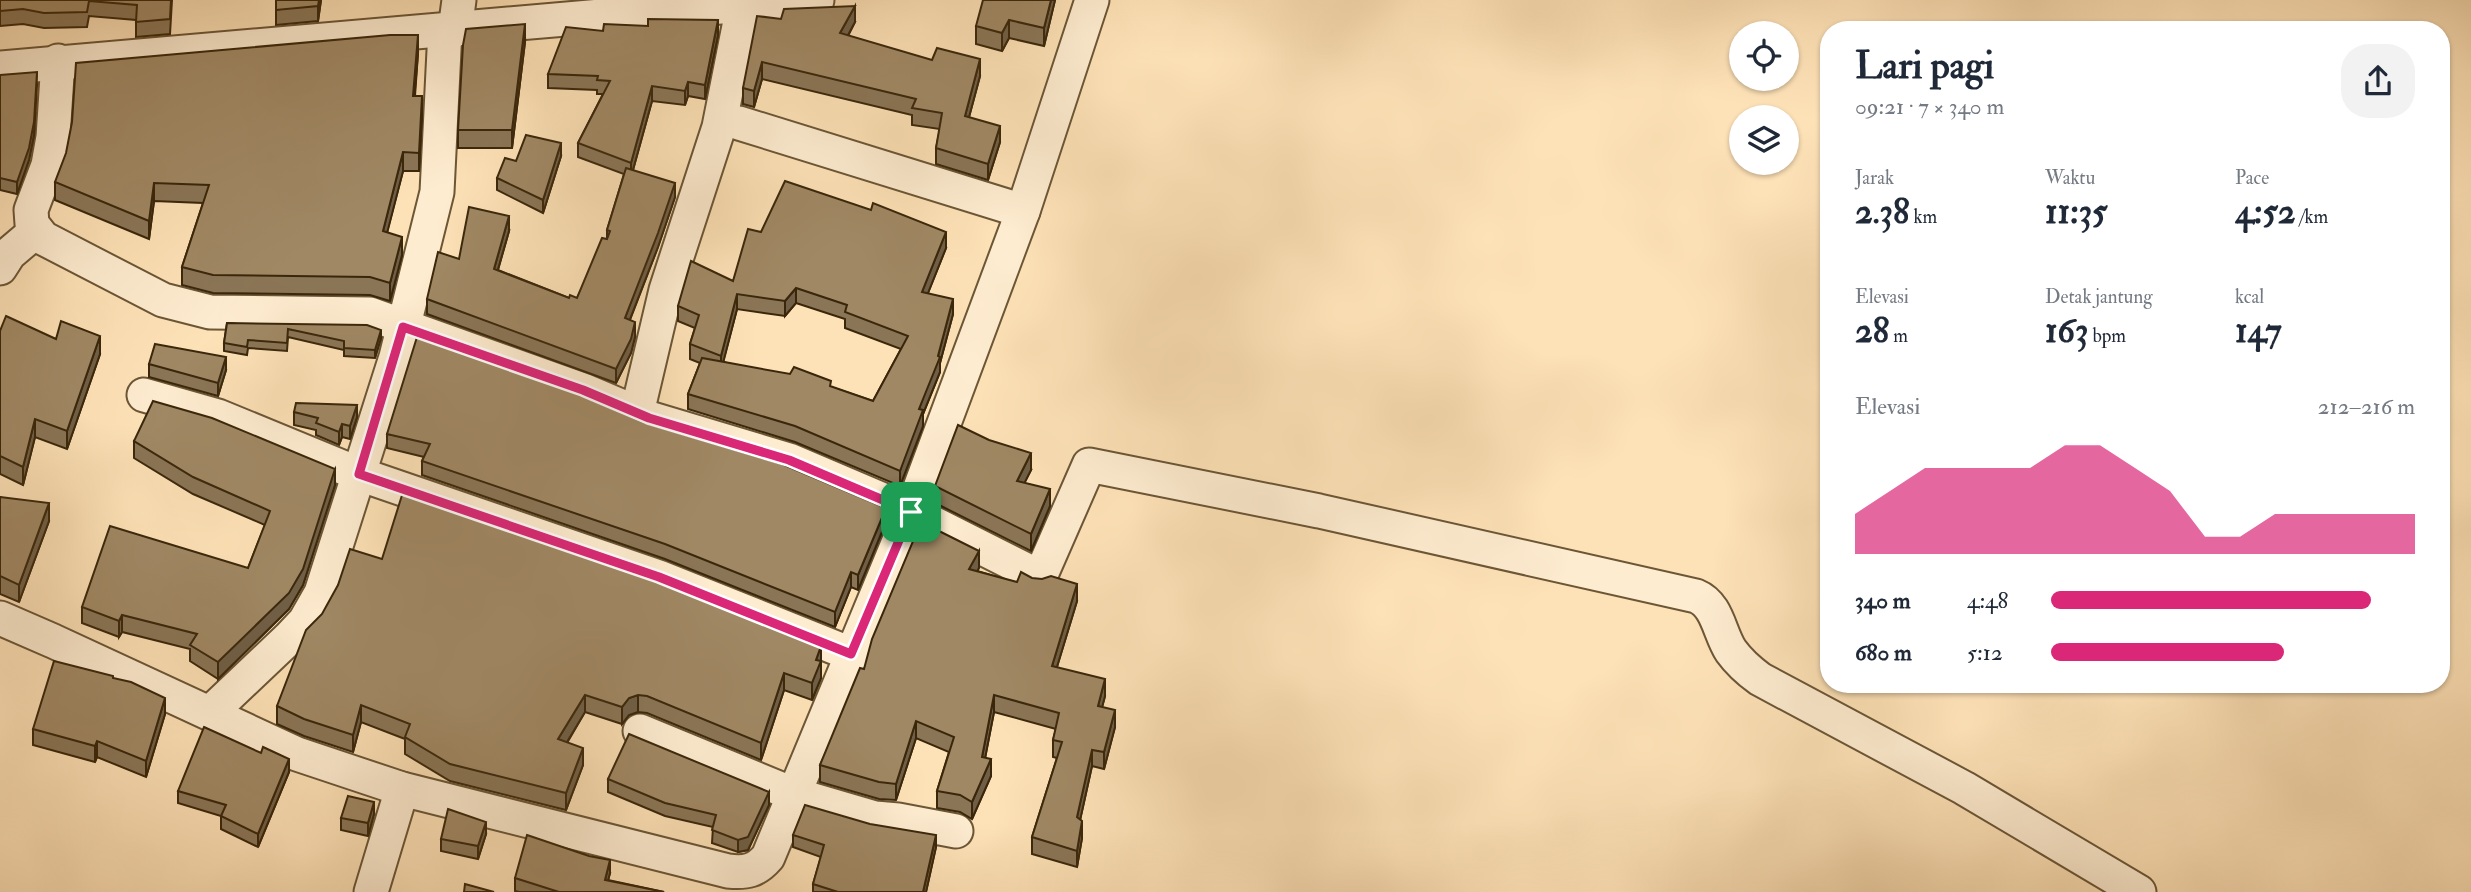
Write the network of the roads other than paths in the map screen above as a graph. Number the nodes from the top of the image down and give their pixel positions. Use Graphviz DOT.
graph roads {
  1 [pos="817,0"];
  2 [pos="1092,0"];
  3 [pos="743,6"];
  4 [pos="625,7"];
  5 [pos="453,20"];
  6 [pos="58,61"];
  7 [pos="0,68"];
  8 [pos="739,123"];
  9 [pos="1023,211"];
  10 [pos="36,231"];
  11 [pos="0,268"];
  12 [pos="403,327"];
  13 [pos="144,395"];
  14 [pos="637,413"];
  15 [pos="359,474"];
  16 [pos="911,512"];
  17 [pos="0,618"];
  18 [pos="851,654"];
  19 [pos="210,713"];
  20 [pos="640,731"];
  21 [pos="402,789"];
  22 [pos="793,794"];
  23 [pos="956,831"];
  24 [pos="371,892"];
  25 [pos="2139,892"];
  1 -- 3 [label="street"];
  2 -- 9 [label="street"];
  3 -- 4 [label="street"];
  3 -- 14 [label="street"];
  4 -- 5 [label="street"];
  5 -- 6 [label="street"];
  5 -- 12 [label="street"];
  6 -- 7 [label="street"];
  6 -- 10 [label="street"];
  8 -- 9 [label="street"];
  9 -- 16 [label="street"];
  10 -- 11 [label="street"];
  10 -- 12 [label="street"];
  12 -- 14 [label="street"];
  12 -- 15 [label="street"];
  13 -- 15 [label="street"];
  14 -- 16 [label="street"];
  15 -- 18 [label="street"];
  15 -- 19 [label="street"];
  16 -- 18 [label="street"];
  16 -- 25 [label="street"];
  17 -- 19 [label="street"];
  18 -- 22 [label="street"];
  19 -- 21 [label="street"];
  20 -- 22 [label="street"];
  21 -- 22 [label="street"];
  21 -- 24 [label="street"];
  22 -- 23 [label="street"];
}
